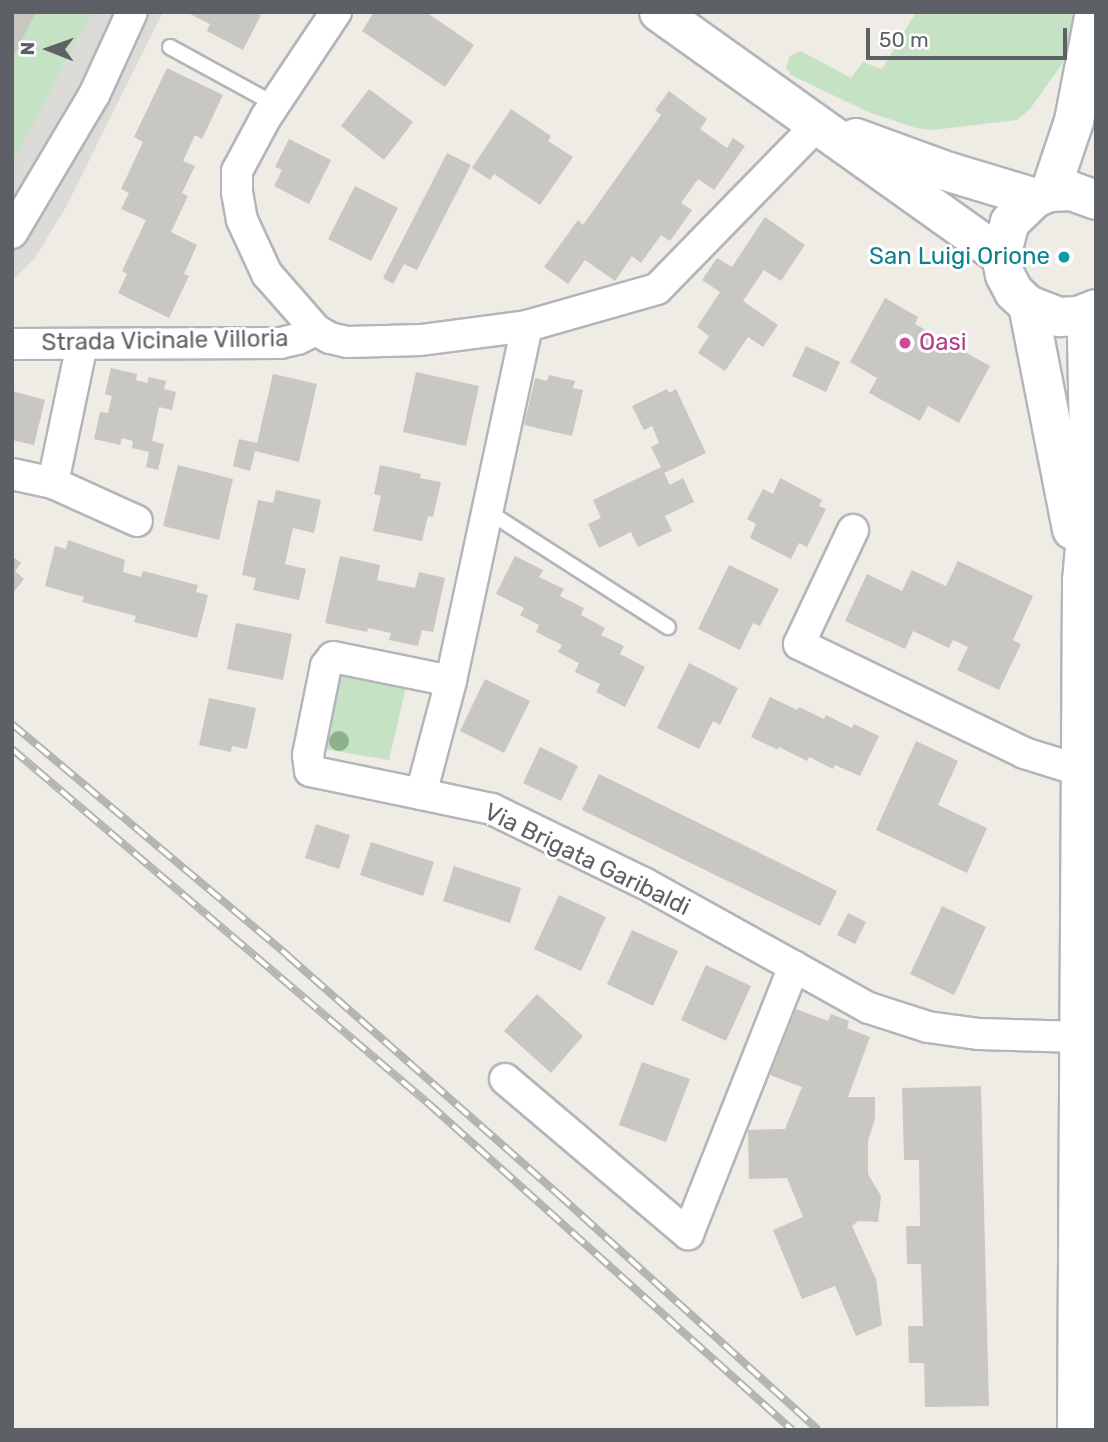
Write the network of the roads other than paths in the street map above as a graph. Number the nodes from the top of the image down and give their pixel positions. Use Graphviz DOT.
graph roads {
  1 [pos="132,12"];
  2 [pos="336,12"];
  3 [pos="659,12"];
  4 [pos="1095,12"];
  5 [pos="170,47"];
  6 [pos="274,104"];
  7 [pos="818,124"];
  8 [pos="1042,195"];
  9 [pos="1096,200"];
  10 [pos="12,233"];
  11 [pos="1002,256"];
  12 [pos="1028,305"];
  13 [pos="1095,309"];
  14 [pos="527,326"];
  15 [pos="316,330"];
  16 [pos="12,344"];
  17 [pos="82,344"];
  18 [pos="12,474"];
  19 [pos="53,483"];
  20 [pos="487,511"];
  21 [pos="137,522"];
  22 [pos="853,530"];
  23 [pos="1082,581"];
  24 [pos="668,627"];
  25 [pos="452,681"];
  26 [pos="1079,770"];
  27 [pos="421,794"];
  28 [pos="794,966"];
  29 [pos="1080,1037"];
  30 [pos="505,1079"];
  31 [pos="1077,1430"];
  1 -- 10 [label="street"];
  2 -- 6 [label="street, Strada Vicinale Villoria"];
  3 -- 7 [label="main road"];
  4 -- 8 [label="main road"];
  5 -- 6 [label="lane"];
  6 -- 15 [label="street, Strada Vicinale Villoria"];
  7 -- 8 [label="main road"];
  7 -- 11 [label="main road"];
  7 -- 14 [label="street, Strada Vicinale Villoria"];
  8 -- 9 [label="main road"];
  8 -- 11 [label="main road"];
  11 -- 12 [label="main road"];
  12 -- 13 [label="main road"];
  12 -- 23 [label="main road"];
  13 -- 23 [label="main road"];
  14 -- 15 [label="street, Strada Vicinale Villoria"];
  14 -- 20 [label="street"];
  15 -- 17 [label="street, Strada Vicinale Villoria"];
  16 -- 17 [label="street, Strada Vicinale Villoria"];
  17 -- 19 [label="street"];
  18 -- 19 [label="street"];
  19 -- 21 [label="street"];
  20 -- 24 [label="lane"];
  20 -- 25 [label="street"];
  22 -- 26 [label="street"];
  23 -- 26 [label="main road"];
  25 -- 27 [label="street"];
  25 -- 27 [label="street, Via Brigata Garibaldi"];
  26 -- 29 [label="main road"];
  27 -- 28 [label="street, Via Brigata Garibaldi"];
  28 -- 29 [label="street, Via Brigata Garibaldi"];
  28 -- 30 [label="street"];
  29 -- 31 [label="main road"];
}
